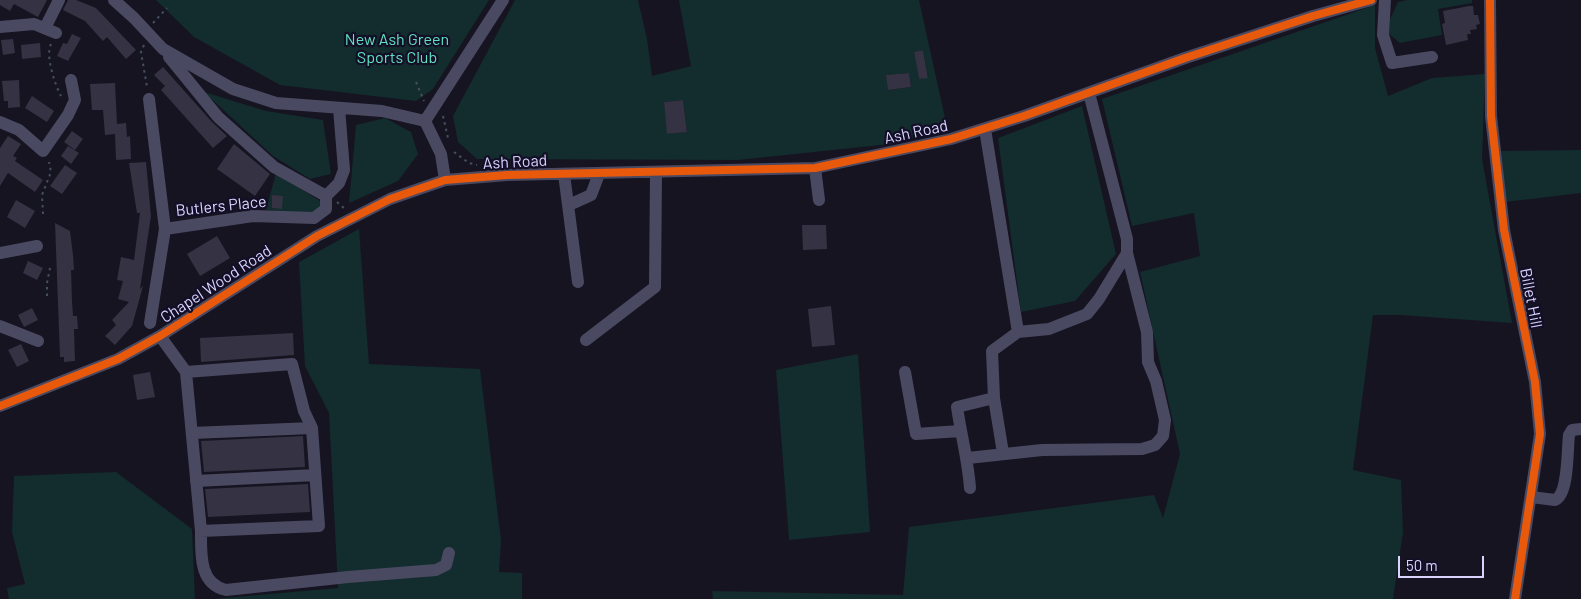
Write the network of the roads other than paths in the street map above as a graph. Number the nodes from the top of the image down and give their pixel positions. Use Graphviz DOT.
graph roads {
  1 [pos="58,0"];
  2 [pos="114,0"];
  3 [pos="503,0"];
  4 [pos="1371,0"];
  5 [pos="1384,0"];
  6 [pos="1490,0"];
  7 [pos="0,28"];
  8 [pos="162,49"];
  9 [pos="1432,57"];
  10 [pos="71,80"];
  11 [pos="1089,93"];
  12 [pos="149,99"];
  13 [pos="338,108"];
  14 [pos="427,118"];
  15 [pos="0,122"];
  16 [pos="985,129"];
  17 [pos="815,168"];
  18 [pos="656,172"];
  19 [pos="564,174"];
  20 [pos="600,174"];
  21 [pos="445,180"];
  22 [pos="326,200"];
  23 [pos="819,200"];
  24 [pos="569,205"];
  25 [pos="165,229"];
  26 [pos="37,246"];
  27 [pos="0,252"];
  28 [pos="1127,253"];
  29 [pos="578,282"];
  30 [pos="150,323"];
  31 [pos="0,326"];
  32 [pos="1018,332"];
  33 [pos="160,336"];
  34 [pos="586,340"];
  35 [pos="38,341"];
  36 [pos="186,372"];
  37 [pos="905,372"];
  38 [pos="994,398"];
  39 [pos="0,406"];
  40 [pos="312,428"];
  41 [pos="1581,429"];
  42 [pos="960,430"];
  43 [pos="192,433"];
  44 [pos="1002,453"];
  45 [pos="968,458"];
  46 [pos="315,475"];
  47 [pos="196,480"];
  48 [pos="970,488"];
  49 [pos="1531,497"];
  50 [pos="201,531"];
  51 [pos="449,553"];
  52 [pos="1515,599"];
  1 -- 7 [label="street"];
  2 -- 8 [label="street"];
  3 -- 14 [label="street"];
  4 -- 11 [label="street, Ash Road"];
  5 -- 9 [label="street"];
  6 -- 49 [label="street, Billet Hill"];
  8 -- 13 [label="street"];
  8 -- 22 [label="street"];
  10 -- 15 [label="street"];
  11 -- 16 [label="street, Ash Road"];
  11 -- 28 [label="street"];
  12 -- 25 [label="street, Butlers Place"];
  13 -- 14 [label="street"];
  13 -- 22 [label="street"];
  14 -- 21 [label="street"];
  16 -- 17 [label="street, Ash Road"];
  16 -- 32 [label="street"];
  17 -- 18 [label="street, Ash Road"];
  17 -- 23 [label="street"];
  18 -- 20 [label="street, Ash Road"];
  18 -- 34 [label="street"];
  19 -- 20 [label="street, Ash Road"];
  19 -- 21 [label="street, Ash Road"];
  19 -- 24 [label="street"];
  20 -- 24 [label="street"];
  21 -- 33 [label="street, Chapel Wood Road"];
  22 -- 25 [label="street, Butlers Place"];
  24 -- 29 [label="street"];
  25 -- 30 [label="street, Butlers Place"];
  26 -- 27 [label="street"];
  28 -- 32 [label="street"];
  28 -- 44 [label="street"];
  31 -- 35 [label="street"];
  32 -- 38 [label="street"];
  33 -- 36 [label="street"];
  33 -- 39 [label="street, Chapel Wood Road"];
  36 -- 40 [label="street"];
  36 -- 43 [label="street"];
  37 -- 42 [label="street"];
  38 -- 42 [label="street"];
  38 -- 44 [label="street"];
  40 -- 43 [label="street"];
  40 -- 46 [label="street"];
  41 -- 49 [label="street"];
  42 -- 45 [label="street"];
  43 -- 47 [label="street"];
  44 -- 45 [label="street"];
  45 -- 48 [label="street"];
  46 -- 47 [label="street"];
  46 -- 50 [label="street"];
  47 -- 50 [label="street"];
  49 -- 52 [label="street, Billet Hill"];
  50 -- 51 [label="street"];
}
